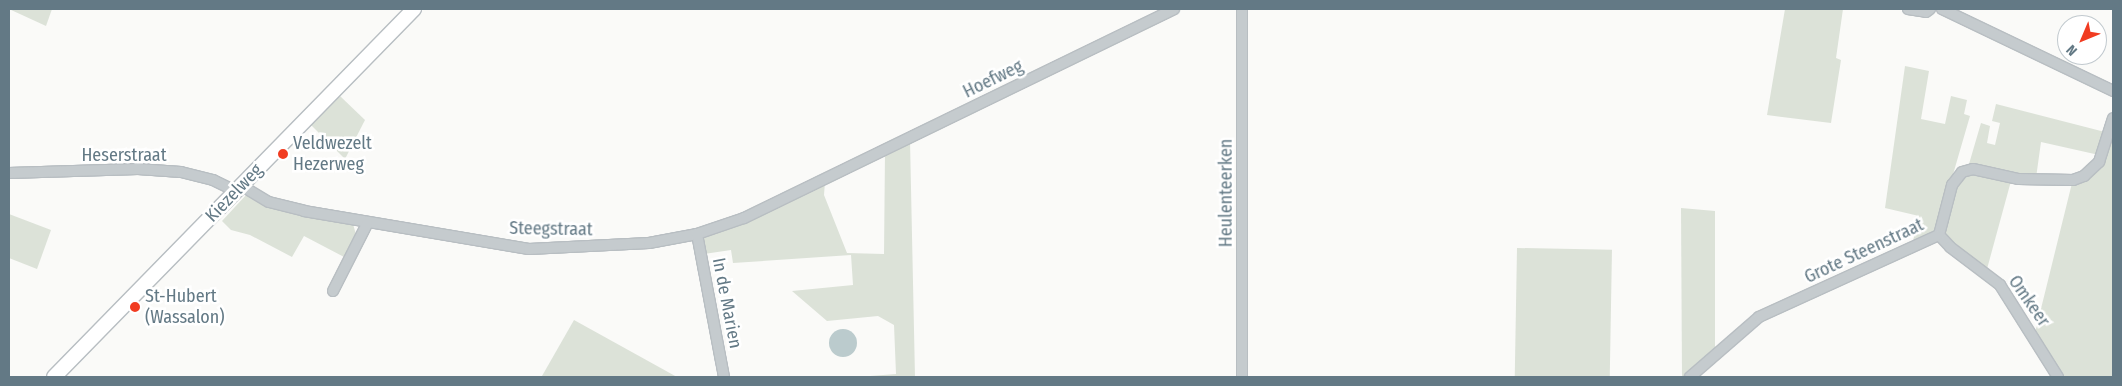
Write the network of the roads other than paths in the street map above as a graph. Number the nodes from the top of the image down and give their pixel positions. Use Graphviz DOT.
graph roads {
  1 [pos="414,9"];
  2 [pos="1174,9"];
  3 [pos="1242,9"];
  4 [pos="1908,9"];
  5 [pos="1930,9"];
  6 [pos="1942,9"];
  7 [pos="2113,91"];
  8 [pos="2113,118"];
  9 [pos="9,173"];
  10 [pos="826,179"];
  11 [pos="239,188"];
  12 [pos="367,224"];
  13 [pos="697,234"];
  14 [pos="1939,235"];
  15 [pos="334,291"];
  16 [pos="54,377"];
  17 [pos="724,377"];
  18 [pos="1242,377"];
  19 [pos="1690,377"];
  20 [pos="2058,377"];
  1 -- 11 [label="main road, Kiezelweg"];
  2 -- 10 [label="street, Hoefweg"];
  3 -- 18 [label="street, Heulenteerken"];
  4 -- 5 [label="street"];
  6 -- 7 [label="street"];
  8 -- 14 [label="street, Grote Steenstraat"];
  9 -- 11 [label="street, Heserstraat"];
  10 -- 13 [label="street, Steegstraat"];
  11 -- 12 [label="street, Steegstraat"];
  11 -- 16 [label="main road, Kiezelweg"];
  12 -- 13 [label="street, Steegstraat"];
  12 -- 15 [label="street"];
  13 -- 17 [label="street, In de Marien"];
  14 -- 19 [label="street, Grote Steenstraat"];
  14 -- 20 [label="street, Omkeer"];
}
